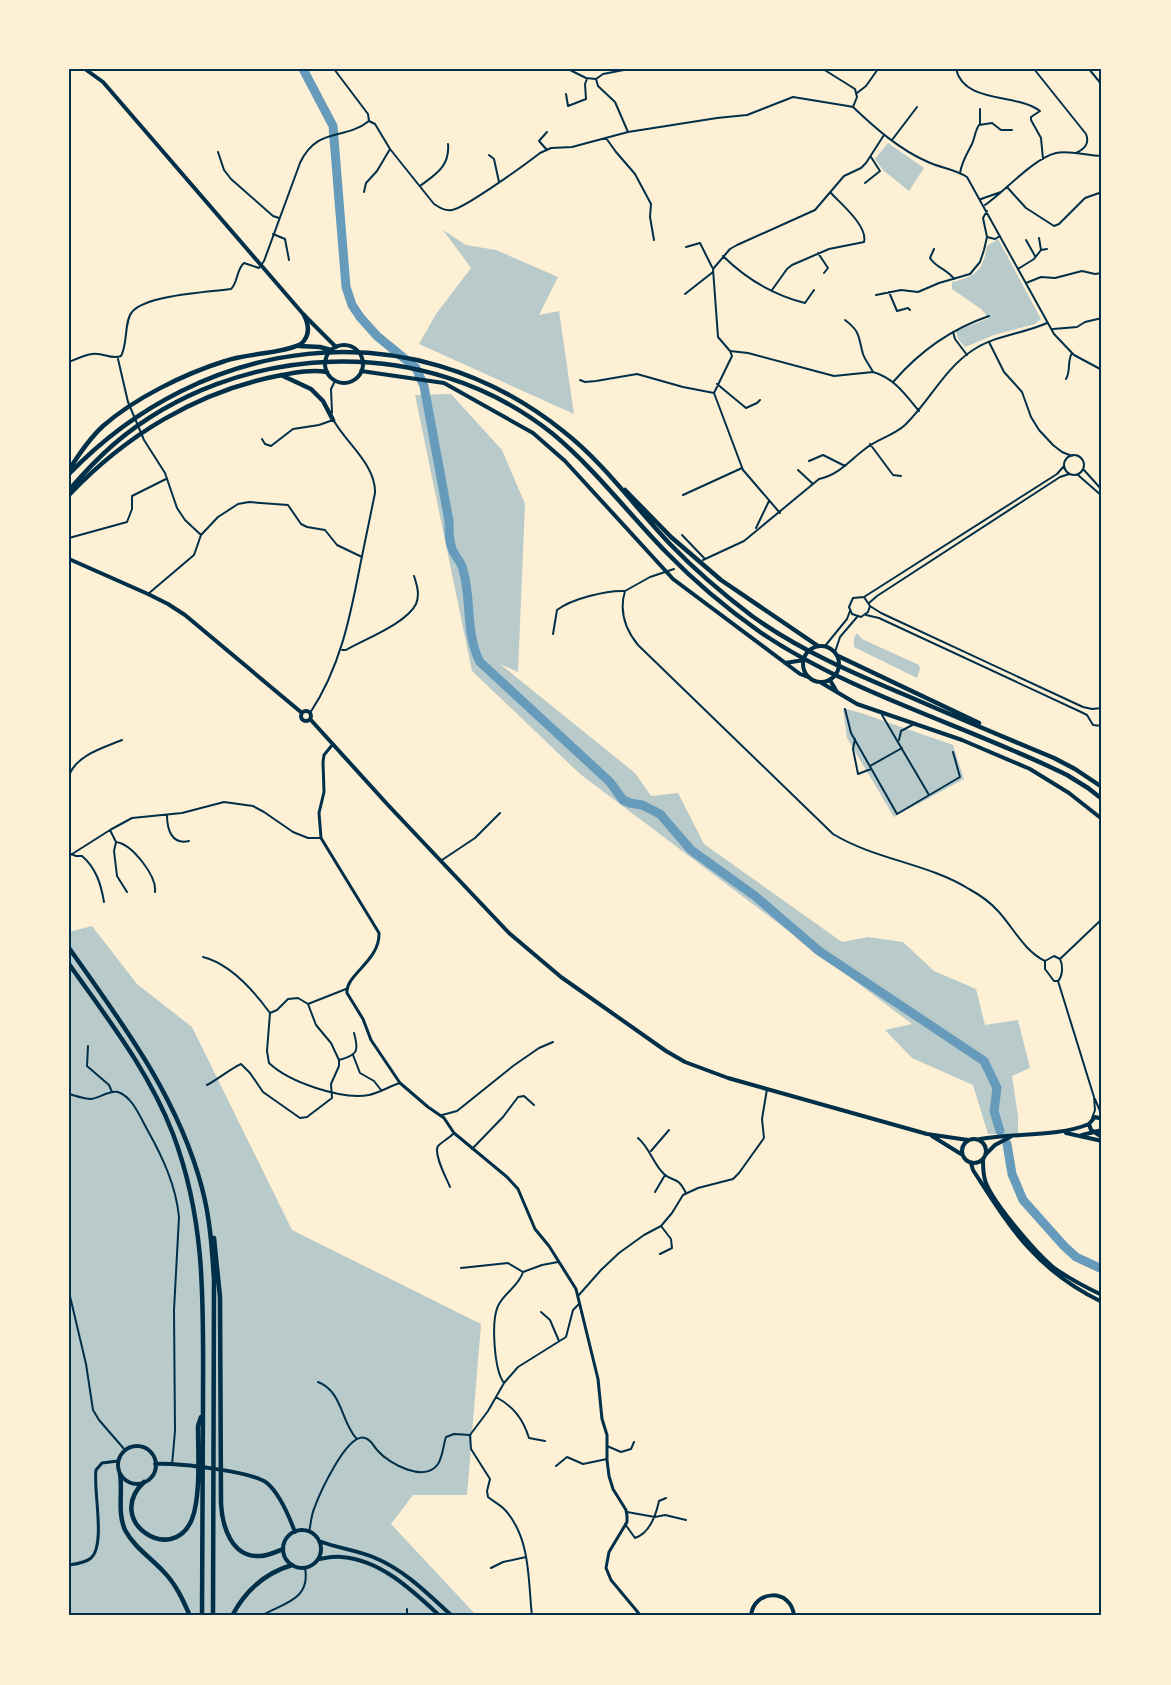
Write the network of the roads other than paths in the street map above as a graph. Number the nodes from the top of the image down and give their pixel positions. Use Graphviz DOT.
graph roads {
  1 [pos="85,69"];
  2 [pos="334,69"];
  3 [pos="568,69"];
  4 [pos="629,69"];
  5 [pos="823,69"];
  6 [pos="878,69"];
  7 [pos="956,69"];
  8 [pos="1034,69"];
  9 [pos="1089,69"];
  10 [pos="588,79"];
  11 [pos="596,79"];
  12 [pos="1102,85"];
  13 [pos="857,93"];
  14 [pos="566,94"];
  15 [pos="853,107"];
  16 [pos="917,107"];
  17 [pos="980,109"];
  18 [pos="369,121"];
  19 [pos="980,124"];
  20 [pos="1012,130"];
  21 [pos="547,132"];
  22 [pos="628,132"];
  23 [pos="884,135"];
  24 [pos="606,138"];
  25 [pos="892,140"];
  26 [pos="448,144"];
  27 [pos="1086,146"];
  28 [pos="390,149"];
  29 [pos="547,150"];
  30 [pos="218,152"];
  31 [pos="1076,153"];
  32 [pos="489,155"];
  33 [pos="870,156"];
  34 [pos="1090,156"];
  35 [pos="1102,156"];
  36 [pos="1043,159"];
  37 [pos="960,173"];
  38 [pos="499,182"];
  39 [pos="865,183"];
  40 [pos="420,186"];
  41 [pos="1007,187"];
  42 [pos="364,192"];
  43 [pos="1001,192"];
  44 [pos="1102,192"];
  45 [pos="831,193"];
  46 [pos="980,199"];
  47 [pos="984,206"];
  48 [pos="987,210"];
  49 [pos="279,218"];
  50 [pos="273,234"];
  51 [pos="1000,236"];
  52 [pos="987,237"];
  53 [pos="1039,238"];
  54 [pos="654,240"];
  55 [pos="1026,240"];
  56 [pos="686,247"];
  57 [pos="934,249"];
  58 [pos="1047,249"];
  59 [pos="1041,250"];
  60 [pos="818,253"];
  61 [pos="723,256"];
  62 [pos="1035,256"];
  63 [pos="290,260"];
  64 [pos="261,265"];
  65 [pos="1018,269"];
  66 [pos="713,270"];
  67 [pos="824,273"];
  68 [pos="1102,273"];
  69 [pos="954,279"];
  70 [pos="1026,283"];
  71 [pos="772,290"];
  72 [pos="814,290"];
  73 [pos="889,292"];
  74 [pos="685,294"];
  75 [pos="876,295"];
  76 [pos="910,310"];
  77 [pos="304,315"];
  78 [pos="989,316"];
  79 [pos="1102,318"];
  80 [pos="844,320"];
  81 [pos="1048,323"];
  82 [pos="1052,330"];
  83 [pos="953,332"];
  84 [pos="989,342"];
  85 [pos="297,346"];
  86 [pos="334,349"];
  87 [pos="730,351"];
  88 [pos="1072,353"];
  89 [pos="967,355"];
  90 [pos="118,358"];
  91 [pos="69,362"];
  92 [pos="1102,370"];
  93 [pos="361,371"];
  94 [pos="327,372"];
  95 [pos="873,372"];
  96 [pos="281,375"];
  97 [pos="1066,379"];
  98 [pos="580,380"];
  99 [pos="334,381"];
  100 [pos="893,381"];
  101 [pos="717,384"];
  102 [pos="714,393"];
  103 [pos="760,400"];
  104 [pos="918,411"];
  105 [pos="333,420"];
  106 [pos="262,439"];
  107 [pos="870,444"];
  108 [pos="1062,452"];
  109 [pos="1072,456"];
  110 [pos="809,461"];
  111 [pos="1065,461"];
  112 [pos="845,466"];
  113 [pos="1064,466"];
  114 [pos="742,468"];
  115 [pos="1084,468"];
  116 [pos="798,470"];
  117 [pos="69,472"];
  118 [pos="1069,474"];
  119 [pos="1078,475"];
  120 [pos="901,476"];
  121 [pos="166,479"];
  122 [pos="813,484"];
  123 [pos="622,488"];
  124 [pos="69,490"];
  125 [pos="1102,490"];
  126 [pos="69,495"];
  127 [pos="683,495"];
  128 [pos="1102,496"];
  129 [pos="770,501"];
  130 [pos="780,513"];
  131 [pos="756,528"];
  132 [pos="201,535"];
  133 [pos="682,535"];
  134 [pos="69,538"];
  135 [pos="362,557"];
  136 [pos="69,559"];
  137 [pos="674,569"];
  138 [pos="667,573"];
  139 [pos="414,576"];
  140 [pos="625,591"];
  141 [pos="148,594"];
  142 [pos="864,597"];
  143 [pos="870,605"];
  144 [pos="850,611"];
  145 [pos="866,615"];
  146 [pos="858,617"];
  147 [pos="553,633"];
  148 [pos="818,646"];
  149 [pos="825,646"];
  150 [pos="342,650"];
  151 [pos="836,654"];
  152 [pos="804,660"];
  153 [pos="784,663"];
  154 [pos="808,677"];
  155 [pos="830,680"];
  156 [pos="820,682"];
  157 [pos="837,693"];
  158 [pos="1102,703"];
  159 [pos="1098,707"];
  160 [pos="1102,708"];
  161 [pos="845,709"];
  162 [pos="1092,709"];
  163 [pos="881,712"];
  164 [pos="302,713"];
  165 [pos="310,716"];
  166 [pos="1089,718"];
  167 [pos="915,724"];
  168 [pos="1102,726"];
  169 [pos="992,731"];
  170 [pos="855,739"];
  171 [pos="122,740"];
  172 [pos="899,743"];
  173 [pos="333,744"];
  174 [pos="902,748"];
  175 [pos="953,752"];
  176 [pos="871,767"];
  177 [pos="69,777"];
  178 [pos="1102,787"];
  179 [pos="929,795"];
  180 [pos="1102,799"];
  181 [pos="500,813"];
  182 [pos="167,815"];
  183 [pos="1102,819"];
  184 [pos="110,830"];
  185 [pos="321,838"];
  186 [pos="189,841"];
  187 [pos="116,842"];
  188 [pos="69,850"];
  189 [pos="70,855"];
  190 [pos="441,861"];
  191 [pos="127,892"];
  192 [pos="155,892"];
  193 [pos="104,902"];
  194 [pos="1102,919"];
  195 [pos="69,948"];
  196 [pos="203,957"];
  197 [pos="1060,959"];
  198 [pos="1045,961"];
  199 [pos="69,964"];
  200 [pos="1058,981"];
  201 [pos="346,989"];
  202 [pos="308,1004"];
  203 [pos="270,1013"];
  204 [pos="354,1033"];
  205 [pos="553,1042"];
  206 [pos="88,1046"];
  207 [pos="353,1055"];
  208 [pos="339,1060"];
  209 [pos="400,1083"];
  210 [pos="207,1085"];
  211 [pos="767,1089"];
  212 [pos="381,1090"];
  213 [pos="112,1092"];
  214 [pos="332,1092"];
  215 [pos="69,1094"];
  216 [pos="1094,1097"];
  217 [pos="1100,1103"];
  218 [pos="534,1105"];
  219 [pos="442,1115"];
  220 [pos="1092,1118"];
  221 [pos="1102,1118"];
  222 [pos="1089,1124"];
  223 [pos="669,1130"];
  224 [pos="1102,1130"];
  225 [pos="1062,1132"];
  226 [pos="1097,1132"];
  227 [pos="454,1133"];
  228 [pos="927,1134"];
  229 [pos="1014,1135"];
  230 [pos="1075,1135"];
  231 [pos="638,1138"];
  232 [pos="1102,1139"];
  233 [pos="968,1140"];
  234 [pos="980,1140"];
  235 [pos="472,1149"];
  236 [pos="650,1151"];
  237 [pos="962,1154"];
  238 [pos="986,1154"];
  239 [pos="983,1160"];
  240 [pos="971,1163"];
  241 [pos="665,1175"];
  242 [pos="450,1187"];
  243 [pos="655,1192"];
  244 [pos="686,1194"];
  245 [pos="661,1226"];
  246 [pos="211,1228"];
  247 [pos="660,1254"];
  248 [pos="558,1262"];
  249 [pos="461,1268"];
  250 [pos="523,1272"];
  251 [pos="69,1292"];
  252 [pos="1102,1295"];
  253 [pos="578,1296"];
  254 [pos="1102,1302"];
  255 [pos="580,1303"];
  256 [pos="541,1312"];
  257 [pos="559,1341"];
  258 [pos="318,1382"];
  259 [pos="504,1383"];
  260 [pos="496,1397"];
  261 [pos="203,1409"];
  262 [pos="470,1435"];
  263 [pos="356,1438"];
  264 [pos="545,1441"];
  265 [pos="634,1442"];
  266 [pos="607,1446"];
  267 [pos="125,1450"];
  268 [pos="607,1459"];
  269 [pos="118,1461"];
  270 [pos="155,1464"];
  271 [pos="172,1465"];
  272 [pos="556,1466"];
  273 [pos="120,1474"];
  274 [pos="144,1482"];
  275 [pos="666,1498"];
  276 [pos="627,1512"];
  277 [pos="655,1517"];
  278 [pos="686,1520"];
  279 [pos="625,1524"];
  280 [pos="295,1532"];
  281 [pos="309,1532"];
  282 [pos="319,1541"];
  283 [pos="283,1549"];
  284 [pos="526,1557"];
  285 [pos="319,1559"];
  286 [pos="69,1565"];
  287 [pos="292,1565"];
  288 [pos="305,1568"];
  289 [pos="491,1568"];
  290 [pos="407,1609"];
  291 [pos="750,1615"];
  292 [pos="189,1616"];
  293 [pos="202,1616"];
  294 [pos="213,1616"];
  295 [pos="232,1616"];
  296 [pos="261,1616"];
  297 [pos="407,1616"];
  298 [pos="440,1616"];
  299 [pos="452,1616"];
  300 [pos="532,1616"];
  301 [pos="641,1616"];
  302 [pos="794,1616"];
  1 -- 64 [label="main road"];
  2 -- 18 [label="street"];
  3 -- 10 [label="street"];
  4 -- 11 [label="street"];
  5 -- 13 [label="street"];
  6 -- 13 [label="street"];
  7 -- 36 [label="street"];
  8 -- 27 [label="street"];
  9 -- 12 [label="street"];
  10 -- 11 [label="street"];
  10 -- 14 [label="street"];
  11 -- 22 [label="street"];
  13 -- 15 [label="street"];
  15 -- 22 [label="street"];
  15 -- 23 [label="street"];
  16 -- 25 [label="street"];
  17 -- 19 [label="street"];
  18 -- 28 [label="street"];
  18 -- 49 [label="street"];
  19 -- 20 [label="street"];
  19 -- 37 [label="street"];
  21 -- 29 [label="street"];
  22 -- 24 [label="street"];
  23 -- 25 [label="street"];
  23 -- 33 [label="street"];
  24 -- 29 [label="street"];
  24 -- 54 [label="street"];
  25 -- 37 [label="street"];
  26 -- 40 [label="street"];
  27 -- 31 [label="street"];
  27 -- 34 [label="street"];
  28 -- 40 [label="street"];
  28 -- 42 [label="street"];
  29 -- 38 [label="street"];
  30 -- 49 [label="street"];
  31 -- 34 [label="street"];
  31 -- 36 [label="street"];
  32 -- 38 [label="street"];
  33 -- 39 [label="street"];
  33 -- 45 [label="street"];
  34 -- 35 [label="street"];
  36 -- 41 [label="street"];
  37 -- 46 [label="street"];
  38 -- 40 [label="street"];
  41 -- 43 [label="street"];
  41 -- 44 [label="street"];
  43 -- 46 [label="street"];
  43 -- 47 [label="street"];
  45 -- 60 [label="street"];
  45 -- 61 [label="street"];
  46 -- 47 [label="street"];
  47 -- 48 [label="street"];
  48 -- 51 [label="street"];
  48 -- 52 [label="street"];
  49 -- 50 [label="street"];
  50 -- 63 [label="street"];
  50 -- 64 [label="street"];
  51 -- 52 [label="street"];
  51 -- 65 [label="street"];
  52 -- 69 [label="street"];
  53 -- 59 [label="street"];
  55 -- 62 [label="street"];
  56 -- 66 [label="street"];
  57 -- 69 [label="street"];
  58 -- 59 [label="street"];
  59 -- 62 [label="street"];
  60 -- 67 [label="street"];
  60 -- 71 [label="street"];
  61 -- 66 [label="street"];
  61 -- 71 [label="street"];
  62 -- 65 [label="street"];
  64 -- 77 [label="main road"];
  64 -- 90 [label="street"];
  65 -- 70 [label="street"];
  66 -- 74 [label="street"];
  66 -- 87 [label="street"];
  68 -- 70 [label="street"];
  69 -- 73 [label="street"];
  70 -- 81 [label="street"];
  71 -- 72 [label="street"];
  73 -- 75 [label="street"];
  73 -- 76 [label="street"];
  77 -- 85 [label="highway"];
  77 -- 86 [label="main road"];
  78 -- 83 [label="street"];
  79 -- 82 [label="street"];
  80 -- 95 [label="street"];
  81 -- 82 [label="street"];
  81 -- 84 [label="street"];
  82 -- 88 [label="street"];
  83 -- 89 [label="street"];
  83 -- 100 [label="street"];
  84 -- 89 [label="street"];
  84 -- 108 [label="street"];
  85 -- 86 [label="highway"];
  85 -- 117 [label="highway"];
  86 -- 93 [label="main road"];
  86 -- 94 [label="main road"];
  87 -- 95 [label="street"];
  87 -- 101 [label="street"];
  88 -- 92 [label="street"];
  88 -- 97 [label="street"];
  89 -- 104 [label="street"];
  90 -- 91 [label="street"];
  90 -- 121 [label="street"];
  93 -- 99 [label="main road"];
  93 -- 138 [label="main road"];
  94 -- 96 [label="highway"];
  94 -- 99 [label="main road"];
  95 -- 100 [label="street"];
  96 -- 105 [label="highway"];
  96 -- 126 [label="highway"];
  98 -- 102 [label="street"];
  99 -- 105 [label="street"];
  100 -- 104 [label="street"];
  101 -- 102 [label="street"];
  101 -- 103 [label="street"];
  102 -- 114 [label="street"];
  104 -- 107 [label="street"];
  105 -- 106 [label="street"];
  105 -- 135 [label="street"];
  107 -- 112 [label="street"];
  107 -- 120 [label="street"];
  108 -- 109 [label="street"];
  108 -- 111 [label="street"];
  109 -- 111 [label="street"];
  109 -- 115 [label="street"];
  110 -- 112 [label="street"];
  111 -- 113 [label="street"];
  112 -- 122 [label="street"];
  113 -- 118 [label="street"];
  113 -- 142 [label="street"];
  114 -- 127 [label="street"];
  114 -- 129 [label="street"];
  115 -- 119 [label="street"];
  115 -- 125 [label="street"];
  116 -- 122 [label="street"];
  117 -- 123 [label="highway"];
  118 -- 119 [label="street"];
  118 -- 143 [label="street"];
  119 -- 128 [label="street"];
  121 -- 132 [label="street"];
  121 -- 134 [label="street"];
  122 -- 130 [label="street"];
  123 -- 148 [label="highway"];
  123 -- 169 [label="highway"];
  124 -- 180 [label="highway"];
  129 -- 130 [label="street"];
  129 -- 131 [label="street"];
  130 -- 133 [label="street"];
  132 -- 135 [label="street"];
  132 -- 141 [label="street"];
  135 -- 150 [label="street"];
  136 -- 141 [label="main road"];
  137 -- 138 [label="street"];
  138 -- 140 [label="street"];
  138 -- 153 [label="main road"];
  139 -- 150 [label="street"];
  140 -- 147 [label="street"];
  140 -- 198 [label="street"];
  141 -- 164 [label="main road"];
  142 -- 143 [label="street"];
  142 -- 144 [label="street"];
  143 -- 145 [label="street"];
  143 -- 162 [label="street"];
  144 -- 146 [label="street"];
  144 -- 149 [label="street"];
  145 -- 146 [label="street"];
  145 -- 166 [label="street"];
  146 -- 151 [label="street"];
  148 -- 149 [label="main road"];
  148 -- 152 [label="main road"];
  149 -- 151 [label="main road"];
  150 -- 165 [label="street"];
  151 -- 155 [label="main road"];
  151 -- 169 [label="highway"];
  152 -- 153 [label="main road"];
  152 -- 154 [label="main road"];
  153 -- 154 [label="main road"];
  154 -- 156 [label="main road"];
  155 -- 156 [label="main road"];
  155 -- 157 [label="main road"];
  156 -- 157 [label="main road"];
  157 -- 163 [label="main road"];
  158 -- 159 [label="street"];
  159 -- 160 [label="street"];
  159 -- 162 [label="street"];
  161 -- 170 [label="street"];
  162 -- 166 [label="street"];
  163 -- 167 [label="main road"];
  163 -- 172 [label="street"];
  164 -- 165 [label="main road"];
  164 -- 165 [label="main road"];
  165 -- 173 [label="main road"];
  166 -- 168 [label="street"];
  167 -- 172 [label="street"];
  167 -- 183 [label="main road"];
  169 -- 178 [label="highway"];
  170 -- 176 [label="street"];
  170 -- 176 [label="street"];
  171 -- 177 [label="street"];
  172 -- 174 [label="street"];
  173 -- 185 [label="street"];
  173 -- 190 [label="main road"];
  174 -- 176 [label="street"];
  174 -- 179 [label="street"];
  175 -- 179 [label="street"];
  176 -- 179 [label="street"];
  181 -- 190 [label="street"];
  182 -- 184 [label="street"];
  182 -- 185 [label="street"];
  182 -- 186 [label="street"];
  184 -- 187 [label="street"];
  184 -- 189 [label="street"];
  185 -- 201 [label="street"];
  187 -- 191 [label="street"];
  187 -- 192 [label="street"];
  188 -- 189 [label="street"];
  189 -- 193 [label="street"];
  190 -- 211 [label="main road"];
  194 -- 197 [label="street"];
  195 -- 246 [label="highway"];
  196 -- 203 [label="street"];
  197 -- 198 [label="street"];
  197 -- 200 [label="street"];
  198 -- 200 [label="street"];
  199 -- 261 [label="highway"];
  200 -- 216 [label="street"];
  201 -- 202 [label="street"];
  201 -- 209 [label="street"];
  202 -- 203 [label="street"];
  202 -- 208 [label="street"];
  203 -- 214 [label="street"];
  204 -- 207 [label="street"];
  205 -- 219 [label="street"];
  206 -- 213 [label="street"];
  207 -- 208 [label="street"];
  207 -- 212 [label="street"];
  208 -- 214 [label="street"];
  209 -- 212 [label="street"];
  209 -- 219 [label="street"];
  210 -- 214 [label="street"];
  211 -- 228 [label="main road"];
  211 -- 244 [label="street"];
  212 -- 214 [label="street"];
  213 -- 215 [label="street"];
  213 -- 271 [label="street"];
  216 -- 217 [label="street"];
  216 -- 220 [label="street"];
  217 -- 221 [label="street"];
  218 -- 235 [label="street"];
  219 -- 227 [label="street"];
  220 -- 221 [label="main road"];
  220 -- 222 [label="main road"];
  222 -- 225 [label="main road"];
  222 -- 226 [label="main road"];
  223 -- 236 [label="street"];
  224 -- 226 [label="main road"];
  225 -- 229 [label="main road"];
  225 -- 230 [label="main road"];
  226 -- 230 [label="main road"];
  226 -- 232 [label="main road"];
  227 -- 235 [label="street"];
  227 -- 242 [label="street"];
  228 -- 233 [label="main road"];
  228 -- 237 [label="main road"];
  229 -- 234 [label="main road"];
  229 -- 238 [label="main road"];
  230 -- 232 [label="main road"];
  231 -- 236 [label="street"];
  233 -- 234 [label="main road"];
  233 -- 237 [label="main road"];
  234 -- 238 [label="main road"];
  235 -- 248 [label="street"];
  236 -- 241 [label="street"];
  237 -- 240 [label="main road"];
  238 -- 239 [label="main road"];
  239 -- 240 [label="main road"];
  239 -- 252 [label="main road"];
  240 -- 254 [label="main road"];
  241 -- 243 [label="street"];
  241 -- 244 [label="street"];
  244 -- 245 [label="street"];
  245 -- 247 [label="street"];
  245 -- 253 [label="street"];
  246 -- 283 [label="highway"];
  246 -- 294 [label="highway"];
  248 -- 250 [label="street"];
  248 -- 253 [label="street"];
  249 -- 250 [label="street"];
  250 -- 259 [label="street"];
  251 -- 267 [label="street"];
  253 -- 255 [label="street"];
  255 -- 257 [label="street"];
  255 -- 266 [label="street"];
  256 -- 257 [label="street"];
  257 -- 259 [label="street"];
  258 -- 263 [label="street"];
  259 -- 260 [label="street"];
  260 -- 262 [label="street"];
  260 -- 264 [label="street"];
  261 -- 274 [label="highway"];
  261 -- 293 [label="highway"];
  262 -- 263 [label="street"];
  262 -- 284 [label="street"];
  263 -- 281 [label="street"];
  265 -- 266 [label="street"];
  266 -- 268 [label="street"];
  267 -- 269 [label="main road"];
  267 -- 270 [label="main road"];
  268 -- 272 [label="street"];
  268 -- 276 [label="street"];
  269 -- 273 [label="main road"];
  269 -- 286 [label="street"];
  270 -- 271 [label="main road"];
  270 -- 274 [label="main road"];
  271 -- 280 [label="main road"];
  273 -- 274 [label="main road"];
  273 -- 292 [label="highway"];
  275 -- 277 [label="street"];
  276 -- 277 [label="street"];
  276 -- 279 [label="street"];
  277 -- 278 [label="street"];
  277 -- 279 [label="street"];
  279 -- 301 [label="street"];
  280 -- 281 [label="main road"];
  280 -- 283 [label="main road"];
  281 -- 282 [label="main road"];
  282 -- 285 [label="main road"];
  282 -- 299 [label="main road"];
  283 -- 287 [label="main road"];
  284 -- 289 [label="street"];
  284 -- 300 [label="street"];
  285 -- 288 [label="main road"];
  285 -- 298 [label="main road"];
  287 -- 288 [label="main road"];
  287 -- 295 [label="highway"];
  288 -- 296 [label="street"];
  290 -- 297 [label="street"];
  291 -- 302 [label="main road"];
}
